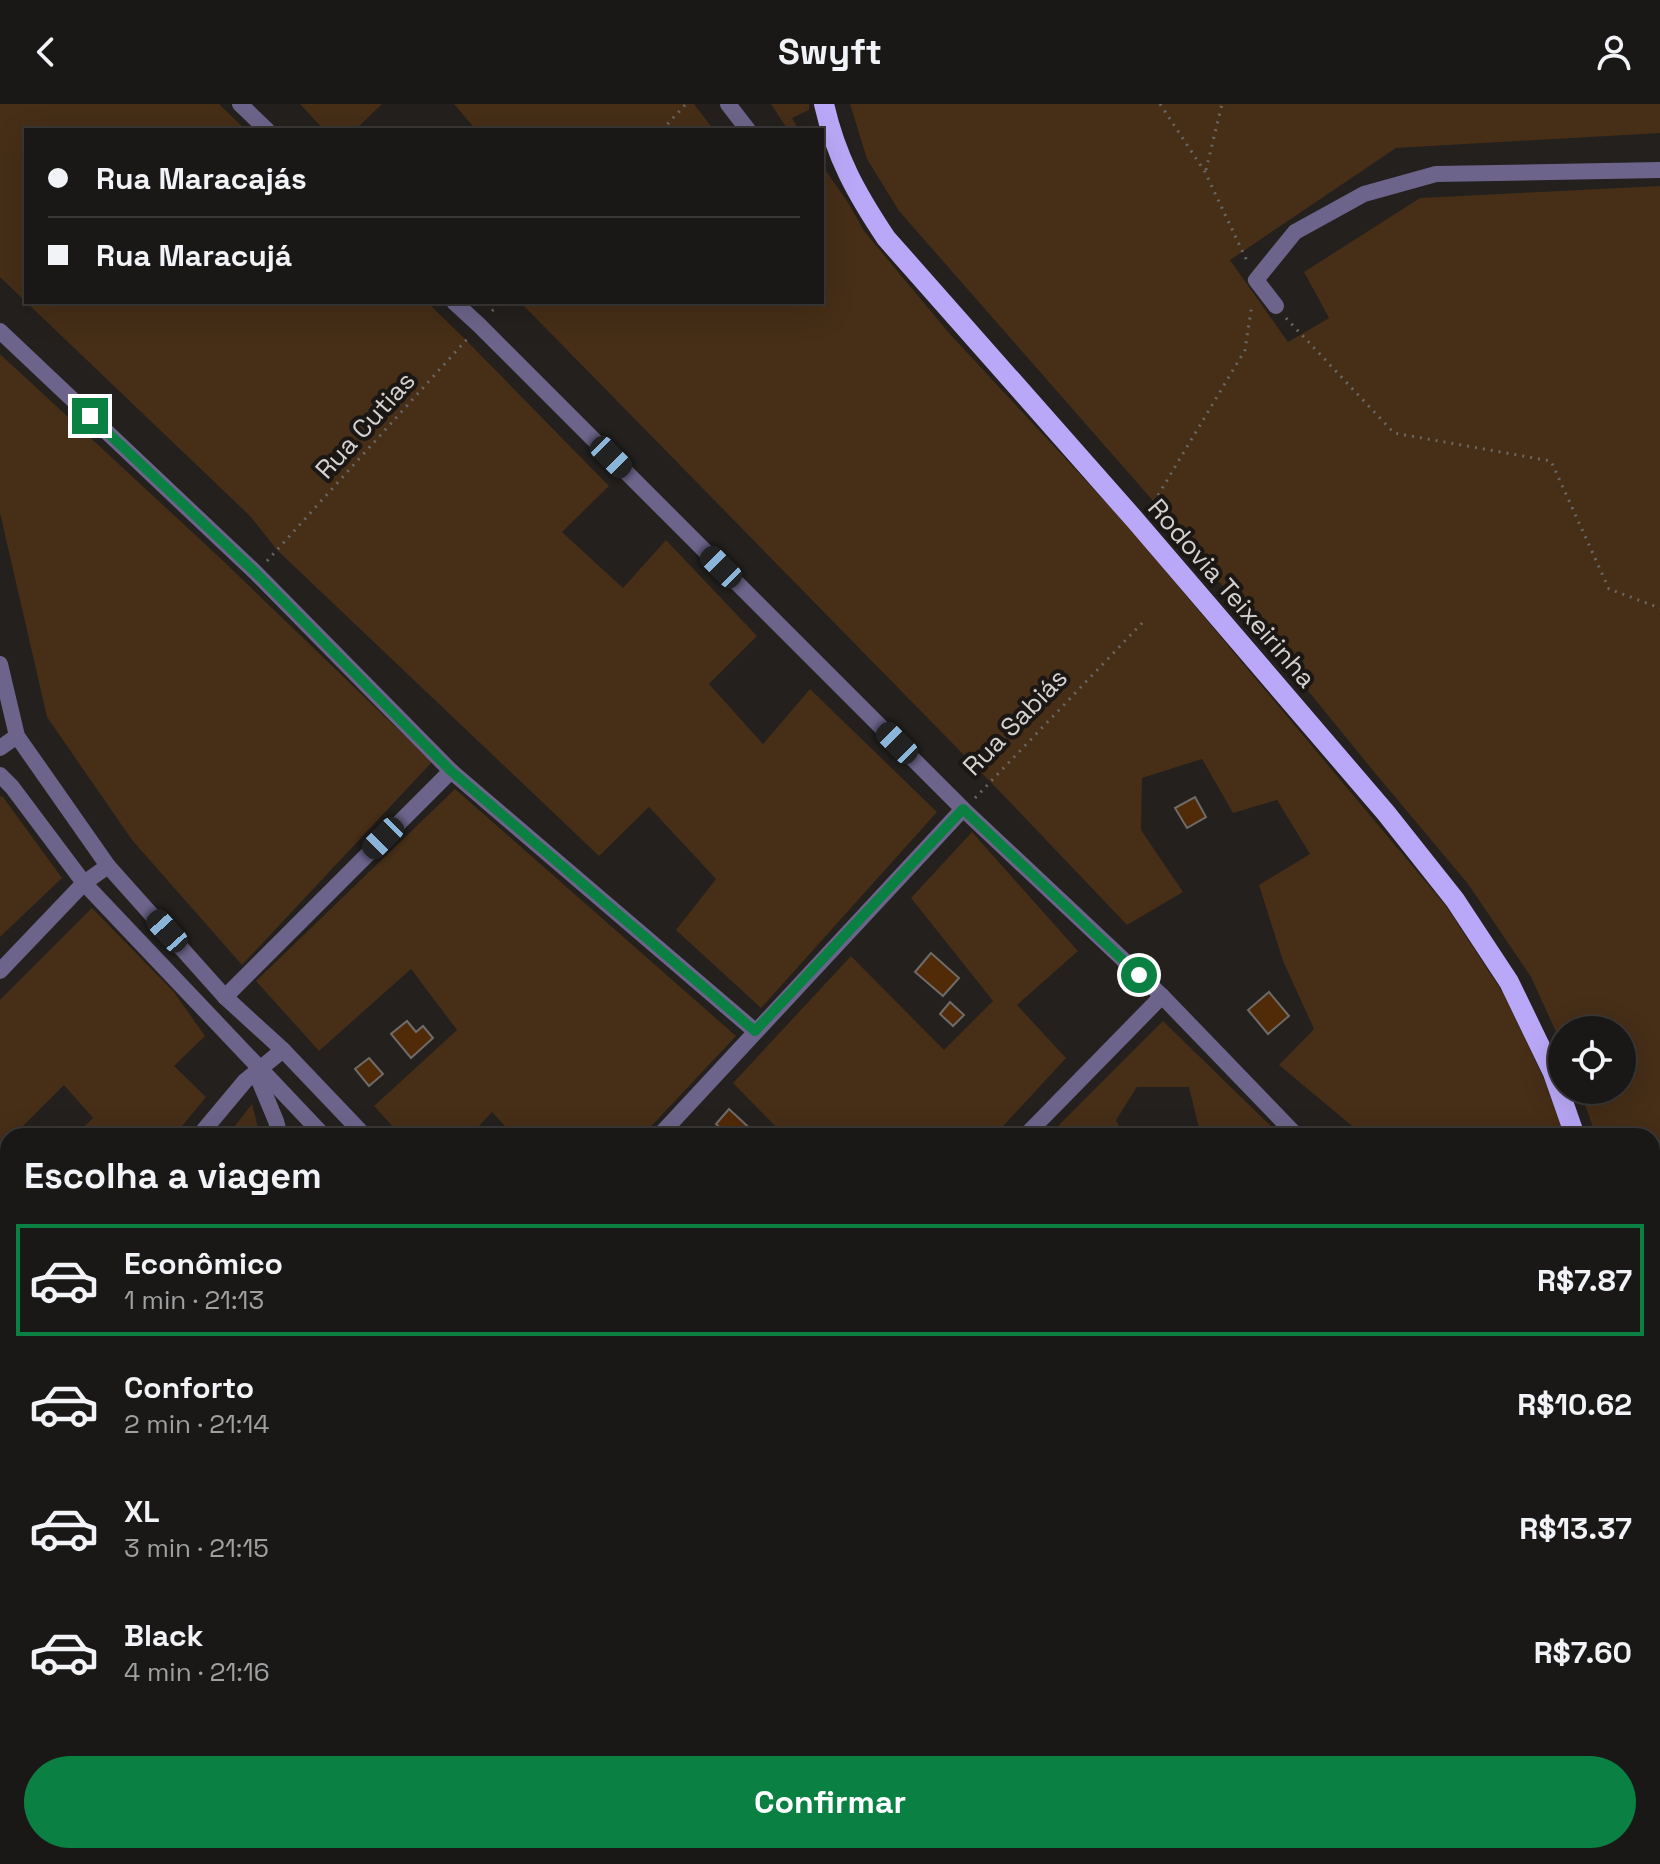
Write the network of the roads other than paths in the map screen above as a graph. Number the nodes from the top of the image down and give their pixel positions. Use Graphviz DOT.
graph roads {
  1 [pos="240,104"];
  2 [pos="728,104"];
  3 [pos="824,104"];
  4 [pos="265,128"];
  5 [pos="746,128"];
  6 [pos="1660,170"];
  7 [pos="456,304"];
  8 [pos="1276,306"];
  9 [pos="0,331"];
  10 [pos="0,664"];
  11 [pos="17,736"];
  12 [pos="0,748"];
  13 [pos="451,771"];
  14 [pos="0,775"];
  15 [pos="963,809"];
  16 [pos="108,866"];
  17 [pos="84,883"];
  18 [pos="0,971"];
  19 [pos="1162,996"];
  20 [pos="225,997"];
  21 [pos="755,1031"];
  22 [pos="283,1050"];
  23 [pos="258,1071"];
  24 [pos="206,1128"];
  25 [pos="278,1128"];
  26 [pos="316,1128"];
  27 [pos="357,1128"];
  28 [pos="666,1128"];
  29 [pos="1033,1128"];
  30 [pos="1289,1128"];
  31 [pos="1572,1128"];
  1 -- 4 [label="street"];
  2 -- 5 [label="street"];
  3 -- 31 [label="main road, Rodovia Teixeirinha"];
  6 -- 8 [label="street"];
  7 -- 15 [label="street"];
  9 -- 13 [label="street"];
  10 -- 11 [label="street"];
  11 -- 12 [label="street"];
  11 -- 16 [label="street"];
  13 -- 20 [label="street"];
  13 -- 21 [label="street"];
  14 -- 17 [label="street"];
  15 -- 19 [label="street"];
  15 -- 21 [label="street, Rua Sabiás"];
  16 -- 17 [label="street"];
  16 -- 20 [label="street"];
  17 -- 18 [label="street"];
  17 -- 23 [label="street"];
  19 -- 29 [label="street"];
  19 -- 30 [label="street"];
  20 -- 22 [label="street"];
  21 -- 28 [label="street, Rua Sabiás"];
  22 -- 23 [label="street"];
  22 -- 27 [label="street"];
  23 -- 24 [label="street"];
  23 -- 25 [label="street"];
  23 -- 26 [label="street"];
}
